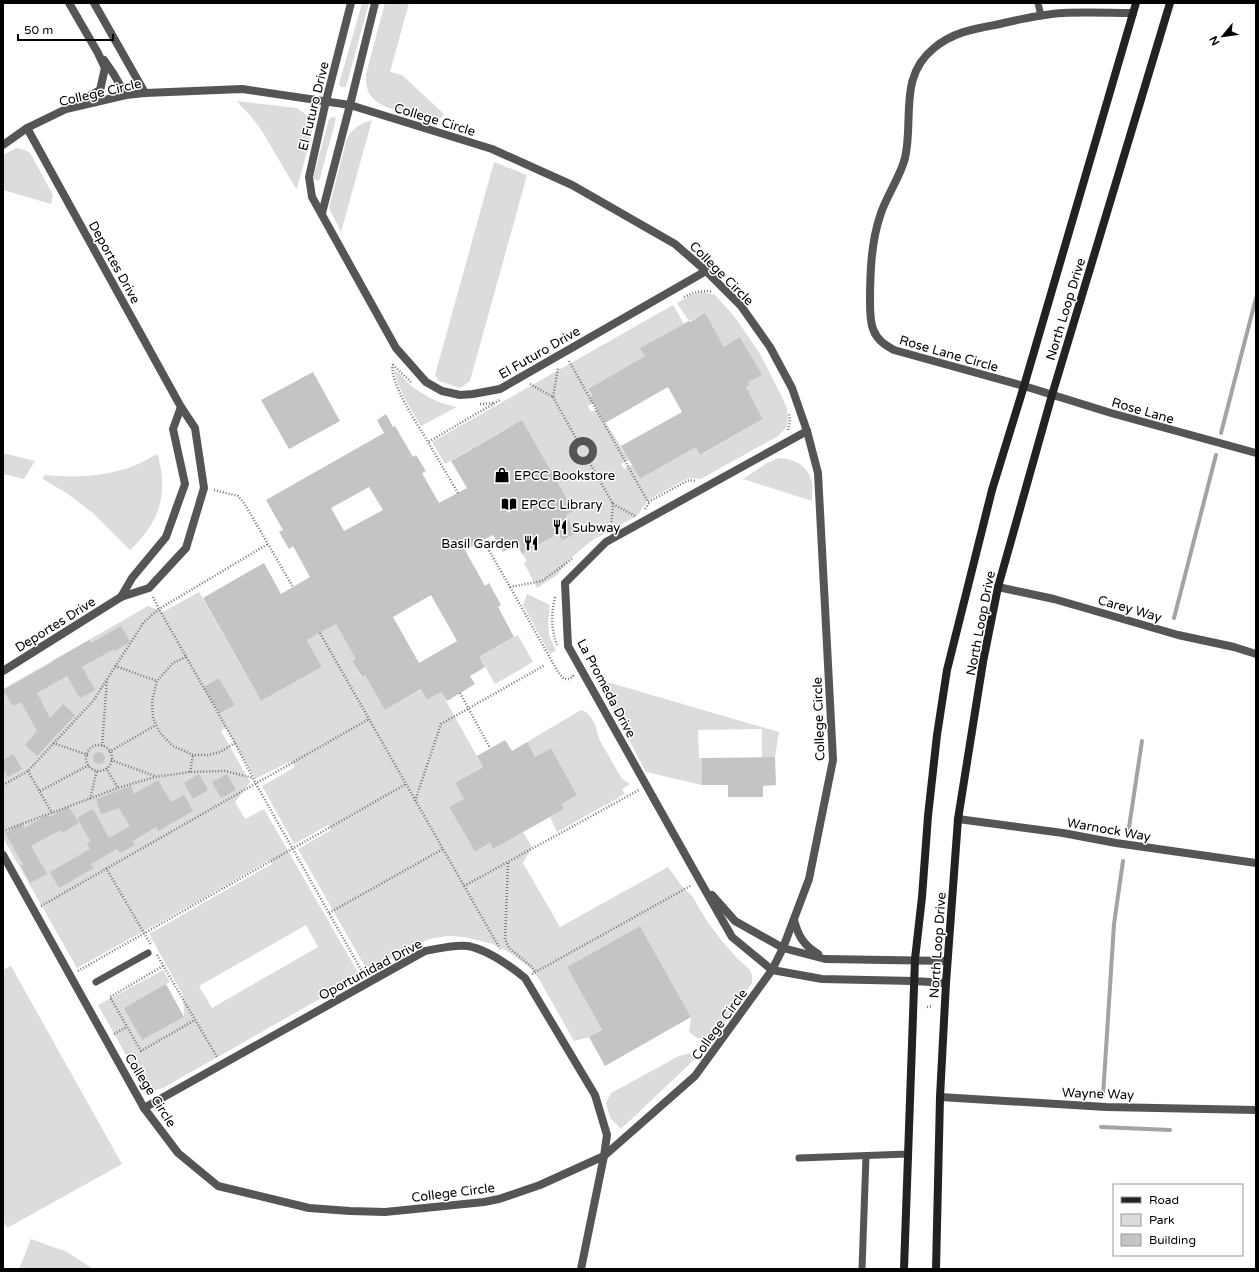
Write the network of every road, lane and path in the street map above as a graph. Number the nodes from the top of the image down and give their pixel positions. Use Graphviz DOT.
graph roads {
  1 [pos="69,3"];
  2 [pos="94,3"];
  3 [pos="351,3"];
  4 [pos="375,3"];
  5 [pos="1038,3"];
  6 [pos="1136,3"];
  7 [pos="1170,3"];
  8 [pos="1133,13"];
  9 [pos="1041,16"];
  10 [pos="98,53"];
  11 [pos="144,93"];
  12 [pos="126,95"];
  13 [pos="326,101"];
  14 [pos="350,105"];
  15 [pos="66,109"];
  16 [pos="27,128"];
  17 [pos="3,145"];
  18 [pos="322,213"];
  19 [pos="706,271"];
  20 [pos="716,293"];
  21 [pos="678,300"];
  22 [pos="575,357"];
  23 [pos="569,361"];
  24 [pos="558,367"];
  25 [pos="552,370"];
  26 [pos="535,380"];
  27 [pos="412,383"];
  28 [pos="530,384"];
  29 [pos="1024,386"];
  30 [pos="524,387"];
  31 [pos="1052,395"];
  32 [pos="553,397"];
  33 [pos="501,399"];
  34 [pos="494,403"];
  35 [pos="475,404"];
  36 [pos="181,407"];
  37 [pos="789,407"];
  38 [pos="807,431"];
  39 [pos="784,434"];
  40 [pos="428,442"];
  41 [pos="578,442"];
  42 [pos="1256,453"];
  43 [pos="588,460"];
  44 [pos="701,481"];
  45 [pos="204,488"];
  46 [pos="458,493"];
  47 [pos="648,502"];
  48 [pos="613,504"];
  49 [pos="642,513"];
  50 [pos="631,521"];
  51 [pos="610,533"];
  52 [pos="483,540"];
  53 [pos="268,544"];
  54 [pos="576,556"];
  55 [pos="571,561"];
  56 [pos="568,567"];
  57 [pos="293,587"];
  58 [pos="510,587"];
  59 [pos="998,587"];
  60 [pos="149,588"];
  61 [pos="556,591"];
  62 [pos="121,597"];
  63 [pos="159,609"];
  64 [pos="320,633"];
  65 [pos="558,647"];
  66 [pos="1256,654"];
  67 [pos="186,657"];
  68 [pos="545,664"];
  69 [pos="116,666"];
  70 [pos="3,671"];
  71 [pos="570,671"];
  72 [pos="107,679"];
  73 [pos="157,681"];
  74 [pos="460,693"];
  75 [pos="469,708"];
  76 [pos="369,719"];
  77 [pos="156,725"];
  78 [pos="53,743"];
  79 [pos="235,743"];
  80 [pos="102,746"];
  81 [pos="490,748"];
  82 [pos="110,752"];
  83 [pos="88,755"];
  84 [pos="193,755"];
  85 [pos="111,760"];
  86 [pos="89,765"];
  87 [pos="106,768"];
  88 [pos="97,770"];
  89 [pos="28,771"];
  90 [pos="190,772"];
  91 [pos="155,776"];
  92 [pos="252,778"];
  93 [pos="256,784"];
  94 [pos="406,784"];
  95 [pos="3,785"];
  96 [pos="646,786"];
  97 [pos="118,788"];
  98 [pos="40,791"];
  99 [pos="90,799"];
  100 [pos="416,801"];
  101 [pos="52,813"];
  102 [pos="958,819"];
  103 [pos="3,831"];
  104 [pos="293,849"];
  105 [pos="443,849"];
  106 [pos="3,855"];
  107 [pos="508,862"];
  108 [pos="1256,863"];
  109 [pos="106,868"];
  110 [pos="700,881"];
  111 [pos="464,886"];
  112 [pos="34,910"];
  113 [pos="329,913"];
  114 [pos="794,920"];
  115 [pos="144,933"];
  116 [pos="783,948"];
  117 [pos="152,951"];
  118 [pos="825,959"];
  119 [pos="915,959"];
  120 [pos="948,961"];
  121 [pos="163,966"];
  122 [pos="511,967"];
  123 [pos="772,970"];
  124 [pos="535,972"];
  125 [pos="70,975"];
  126 [pos="524,978"];
  127 [pos="914,981"];
  128 [pos="96,982"];
  129 [pos="368,982"];
  130 [pos="946,983"];
  131 [pos="933,1006"];
  132 [pos="927,1007"];
  133 [pos="195,1020"];
  134 [pos="127,1027"];
  135 [pos="106,1039"];
  136 [pos="221,1065"];
  137 [pos="940,1097"];
  138 [pos="144,1108"];
  139 [pos="1256,1110"];
  140 [pos="908,1154"];
  141 [pos="604,1156"];
  142 [pos="866,1156"];
  143 [pos="799,1158"];
  144 [pos="581,1269"];
  145 [pos="862,1269"];
  146 [pos="904,1269"];
  147 [pos="936,1269"];
  1 -- 10 [label="street"];
  2 -- 11 [label="street"];
  3 -- 13 [label="street, El Futuro Drive"];
  4 -- 14 [label="street"];
  5 -- 9 [label="lane"];
  6 -- 8 [label="main road, North Loop Drive"];
  7 -- 31 [label="main road, North Loop Drive"];
  8 -- 9 [label="street, Rose Lane Circle"];
  8 -- 29 [label="main road, North Loop Drive"];
  9 -- 29 [label="street, Rose Lane Circle"];
  10 -- 12 [label="street"];
  10 -- 15 [label="street"];
  11 -- 12 [label="street, College Circle"];
  11 -- 13 [label="street, College Circle"];
  12 -- 15 [label="street, College Circle"];
  13 -- 14 [label="street, College Circle"];
  13 -- 18 [label="street, El Futuro Drive"];
  14 -- 18 [label="street"];
  14 -- 19 [label="street, College Circle"];
  15 -- 16 [label="street, College Circle"];
  16 -- 17 [label="street, College Circle"];
  16 -- 36 [label="street, Deportes Drive"];
  18 -- 19 [label="street, El Futuro Drive"];
  19 -- 38 [label="street, College Circle"];
  20 -- 21 [label="path"];
  22 -- 23 [label="path"];
  23 -- 24 [label="path"];
  23 -- 47 [label="path"];
  24 -- 25 [label="path"];
  24 -- 32 [label="path"];
  26 -- 28 [label="path"];
  27 -- 40 [label="path"];
  28 -- 30 [label="path"];
  28 -- 32 [label="path"];
  29 -- 31 [label="street, Rose Lane"];
  29 -- 119 [label="main road, North Loop Drive"];
  31 -- 42 [label="street, Rose Lane"];
  31 -- 59 [label="main road, North Loop Drive"];
  32 -- 41 [label="path"];
  33 -- 34 [label="path"];
  34 -- 35 [label="path"];
  34 -- 40 [label="path"];
  36 -- 45 [label="street, Deportes Drive"];
  36 -- 62 [label="street, Deportes Drive"];
  37 -- 39 [label="path"];
  38 -- 96 [label="street, La Promeda Drive"];
  38 -- 114 [label="street, College Circle"];
  40 -- 46 [label="path"];
  41 -- 43 [label="street"];
  41 -- 43 [label="street"];
  43 -- 48 [label="path"];
  44 -- 47 [label="path"];
  45 -- 53 [label="path"];
  45 -- 60 [label="street, Deportes Drive"];
  47 -- 49 [label="path"];
  48 -- 50 [label="path"];
  48 -- 51 [label="path"];
  52 -- 58 [label="path"];
  53 -- 57 [label="path"];
  53 -- 63 [label="path"];
  54 -- 55 [label="path"];
  55 -- 56 [label="path"];
  55 -- 58 [label="path"];
  58 -- 71 [label="path"];
  59 -- 66 [label="street, Carey Way"];
  59 -- 102 [label="main road, North Loop Drive"];
  60 -- 62 [label="street, Deportes Drive"];
  60 -- 63 [label="path"];
  61 -- 65 [label="path"];
  62 -- 70 [label="street, Deportes Drive"];
  63 -- 67 [label="path"];
  63 -- 69 [label="path"];
  64 -- 76 [label="path"];
  67 -- 73 [label="path"];
  67 -- 79 [label="path"];
  68 -- 75 [label="path"];
  69 -- 72 [label="path"];
  69 -- 73 [label="path"];
  72 -- 78 [label="path"];
  72 -- 80 [label="path"];
  73 -- 77 [label="path"];
  74 -- 75 [label="path"];
  75 -- 81 [label="path"];
  75 -- 100 [label="path"];
  76 -- 93 [label="path"];
  76 -- 94 [label="path"];
  77 -- 82 [label="path"];
  77 -- 84 [label="path"];
  78 -- 83 [label="path"];
  78 -- 89 [label="path"];
  79 -- 84 [label="path"];
  79 -- 92 [label="path"];
  80 -- 82 [label="path"];
  80 -- 83 [label="path"];
  82 -- 85 [label="path"];
  83 -- 86 [label="path"];
  84 -- 90 [label="path"];
  85 -- 87 [label="path"];
  85 -- 91 [label="path"];
  86 -- 88 [label="path"];
  86 -- 98 [label="path"];
  87 -- 88 [label="path"];
  87 -- 97 [label="path"];
  88 -- 99 [label="path"];
  89 -- 95 [label="path"];
  89 -- 98 [label="path"];
  90 -- 91 [label="path"];
  90 -- 92 [label="path"];
  91 -- 97 [label="path"];
  92 -- 93 [label="path"];
  93 -- 104 [label="path"];
  93 -- 109 [label="path"];
  94 -- 100 [label="path"];
  94 -- 104 [label="path"];
  96 -- 107 [label="path"];
  96 -- 110 [label="street, La Promeda Drive"];
  97 -- 99 [label="path"];
  98 -- 101 [label="path"];
  99 -- 101 [label="path"];
  100 -- 105 [label="path"];
  101 -- 103 [label="path"];
  102 -- 108 [label="street, Warnock Way"];
  102 -- 120 [label="main road, North Loop Drive"];
  104 -- 113 [label="path"];
  104 -- 115 [label="path"];
  105 -- 111 [label="path"];
  105 -- 113 [label="path"];
  106 -- 112 [label="street, College Circle"];
  107 -- 111 [label="path"];
  107 -- 124 [label="path"];
  109 -- 112 [label="path"];
  109 -- 115 [label="path"];
  110 -- 116 [label="street"];
  110 -- 123 [label="street"];
  110 -- 124 [label="path"];
  111 -- 122 [label="path"];
  112 -- 125 [label="street, College Circle"];
  113 -- 129 [label="path"];
  114 -- 116 [label="street, College Circle"];
  114 -- 118 [label="street"];
  115 -- 117 [label="path"];
  115 -- 125 [label="path"];
  116 -- 118 [label="street"];
  116 -- 123 [label="street, College Circle"];
  117 -- 121 [label="path"];
  117 -- 128 [label="lane"];
  118 -- 119 [label="street"];
  119 -- 120 [label="street"];
  119 -- 127 [label="main road, North Loop Drive"];
  120 -- 130 [label="main road, North Loop Drive"];
  121 -- 133 [label="path"];
  121 -- 134 [label="path"];
  122 -- 126 [label="street, Oportunidad Drive"];
  122 -- 129 [label="street, Oportunidad Drive"];
  123 -- 127 [label="street"];
  123 -- 141 [label="street, College Circle"];
  124 -- 126 [label="path"];
  125 -- 135 [label="street, College Circle"];
  126 -- 141 [label="street, Oportunidad Drive"];
  127 -- 130 [label="street"];
  127 -- 140 [label="main road, North Loop Drive"];
  129 -- 136 [label="street, Oportunidad Drive"];
  130 -- 137 [label="main road, North Loop Drive"];
  131 -- 132 [label="path"];
  133 -- 134 [label="path"];
  133 -- 136 [label="path"];
  134 -- 135 [label="path"];
  135 -- 138 [label="street, College Circle"];
  136 -- 138 [label="street, Oportunidad Drive"];
  137 -- 139 [label="street, Wayne Way"];
  137 -- 147 [label="main road, North Loop Drive"];
  138 -- 141 [label="street, College Circle"];
  140 -- 142 [label="lane"];
  140 -- 146 [label="main road, North Loop Drive"];
  141 -- 144 [label="street, Oportunidad Drive"];
  142 -- 143 [label="lane"];
  142 -- 145 [label="lane"];
}
